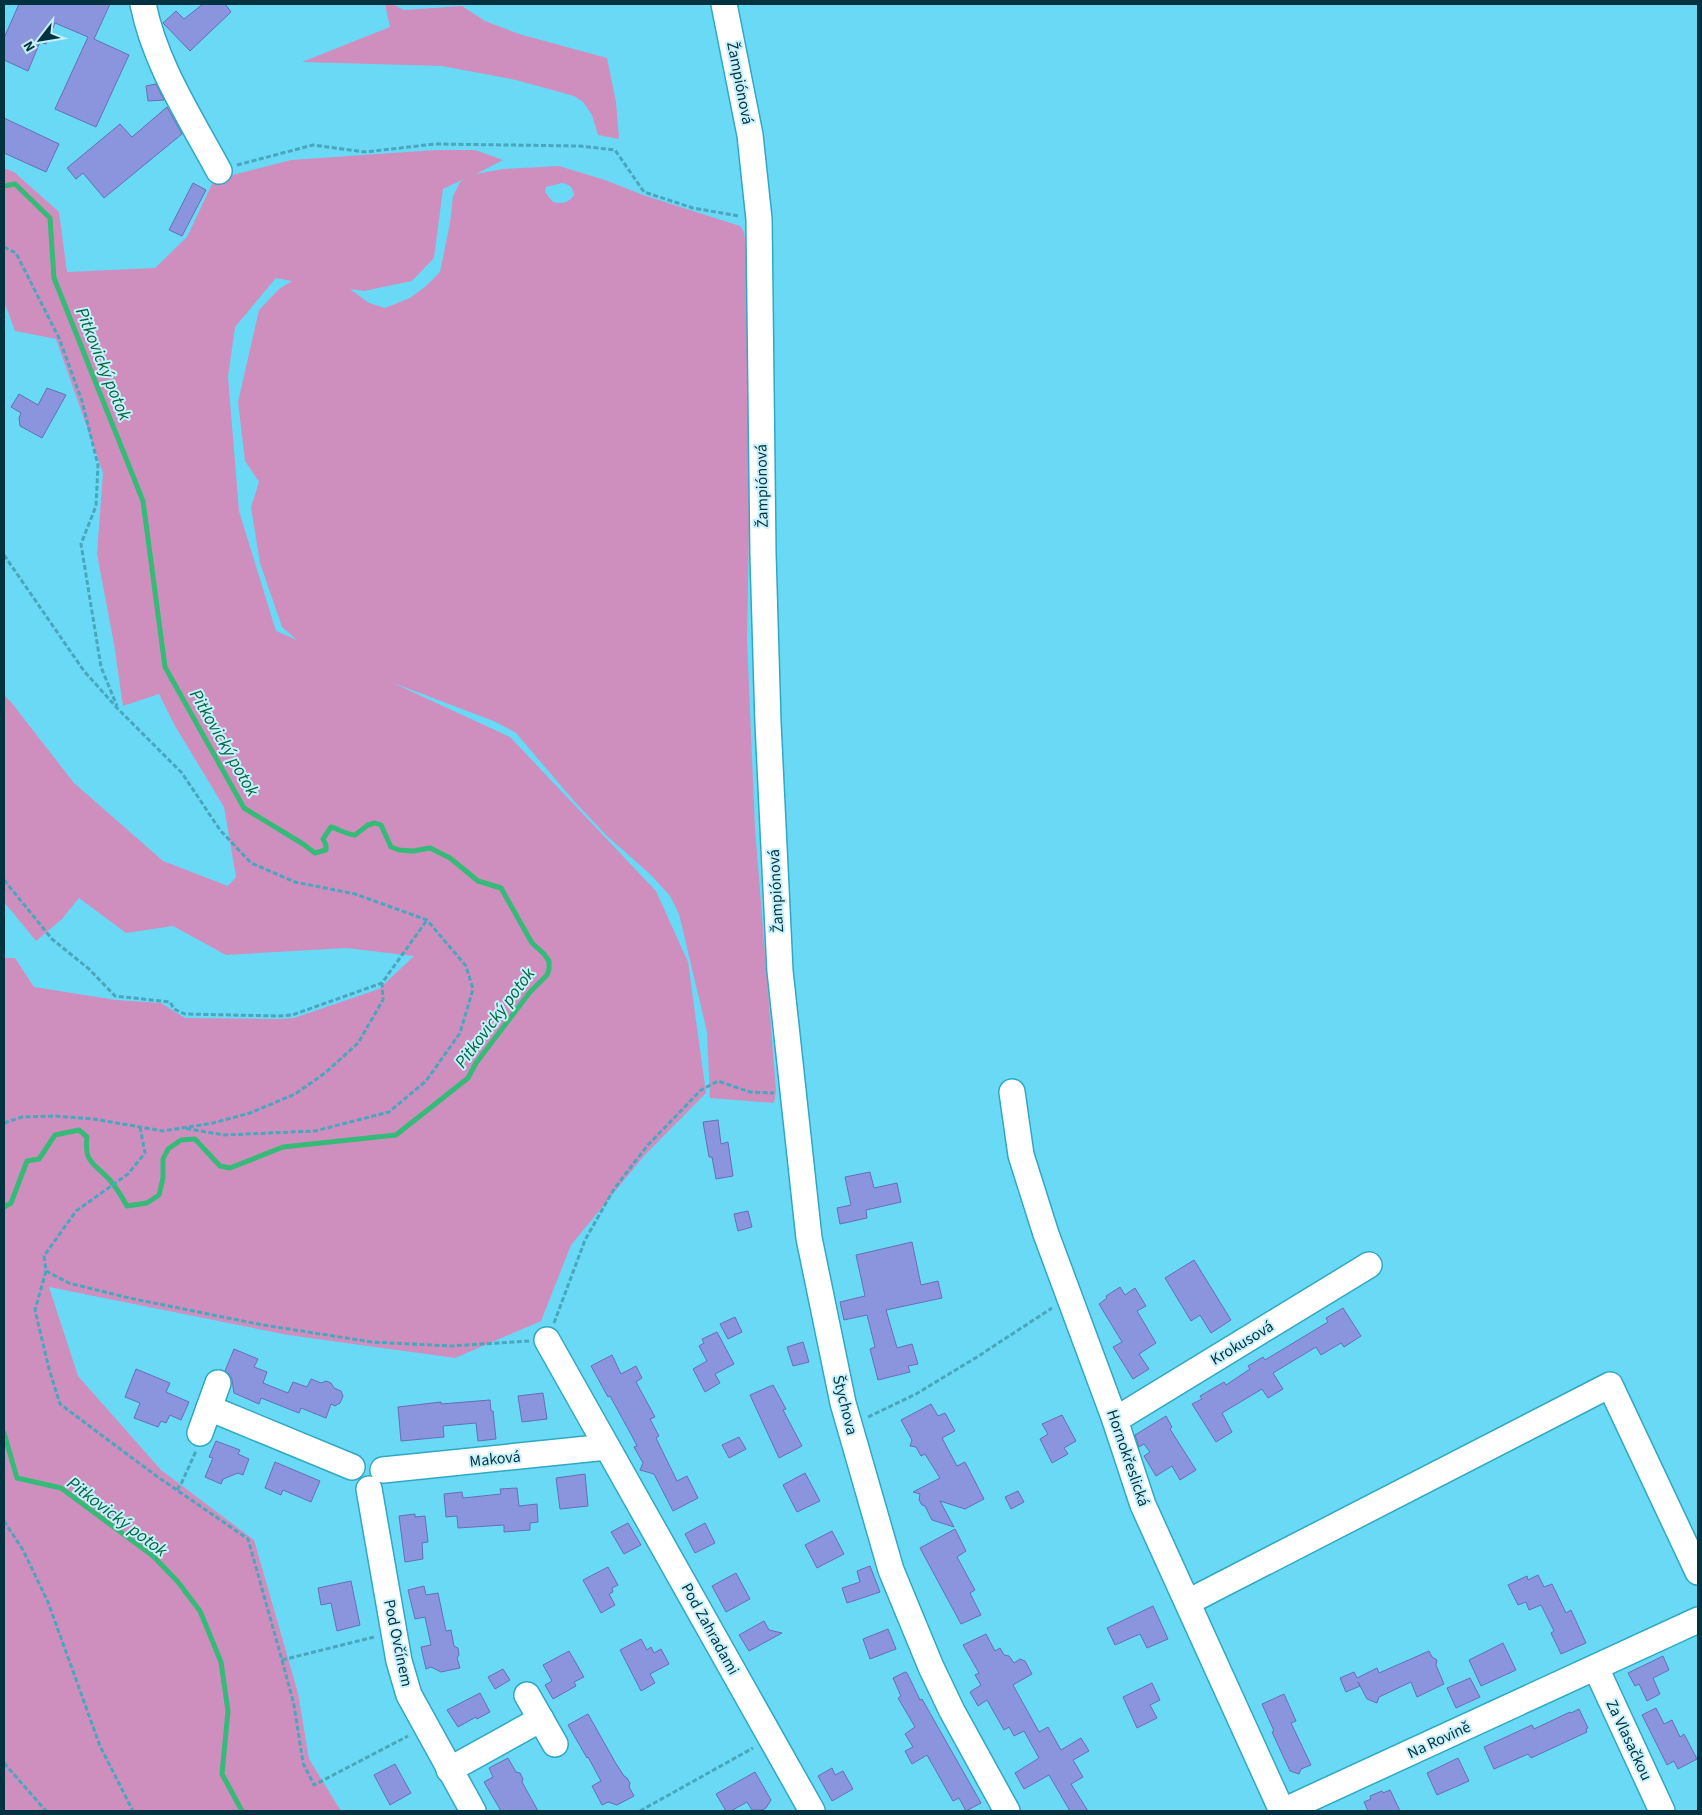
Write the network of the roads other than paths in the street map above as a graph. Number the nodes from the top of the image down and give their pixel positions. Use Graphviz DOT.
graph roads {
  1 [pos="142,4"];
  2 [pos="724,4"];
  3 [pos="219,170"];
  4 [pos="780,971"];
  5 [pos="1012,1092"];
  6 [pos="1369,1265"];
  7 [pos="547,1340"];
  8 [pos="218,1383"];
  9 [pos="210,1408"];
  10 [pos="1115,1420"];
  11 [pos="200,1433"];
  12 [pos="607,1447"];
  13 [pos="376,1480"];
  14 [pos="1698,1572"];
  15 [pos="1188,1602"];
  16 [pos="1698,1620"];
  17 [pos="1596,1668"];
  18 [pos="527,1695"];
  19 [pos="541,1718"];
  20 [pos="555,1744"];
  21 [pos="449,1770"];
  22 [pos="473,1811"];
  23 [pos="812,1811"];
  24 [pos="1007,1811"];
  25 [pos="1283,1811"];
  26 [pos="1662,1811"];
  1 -- 3 [label="street"];
  2 -- 4 [label="street, Žampiónová"];
  4 -- 24 [label="street, Štychova"];
  5 -- 10 [label="street, Hornokřeslická"];
  6 -- 10 [label="street, Krokusová"];
  7 -- 12 [label="street, Pod Zahradami"];
  8 -- 9 [label="street"];
  9 -- 11 [label="street"];
  9 -- 13 [label="street"];
  10 -- 15 [label="street, Hornokřeslická"];
  12 -- 13 [label="street, Maková"];
  12 -- 23 [label="street, Pod Zahradami"];
  13 -- 21 [label="street, Pod Ovčínem"];
  14 -- 15 [label="street"];
  15 -- 25 [label="street, Hornokřeslická"];
  16 -- 17 [label="street, Na Rovině"];
  17 -- 25 [label="street, Na Rovině"];
  17 -- 26 [label="street, Za Vlasačkou"];
  18 -- 19 [label="street"];
  19 -- 20 [label="street"];
  19 -- 21 [label="street"];
  21 -- 22 [label="street, Pod Ovčínem"];
}
